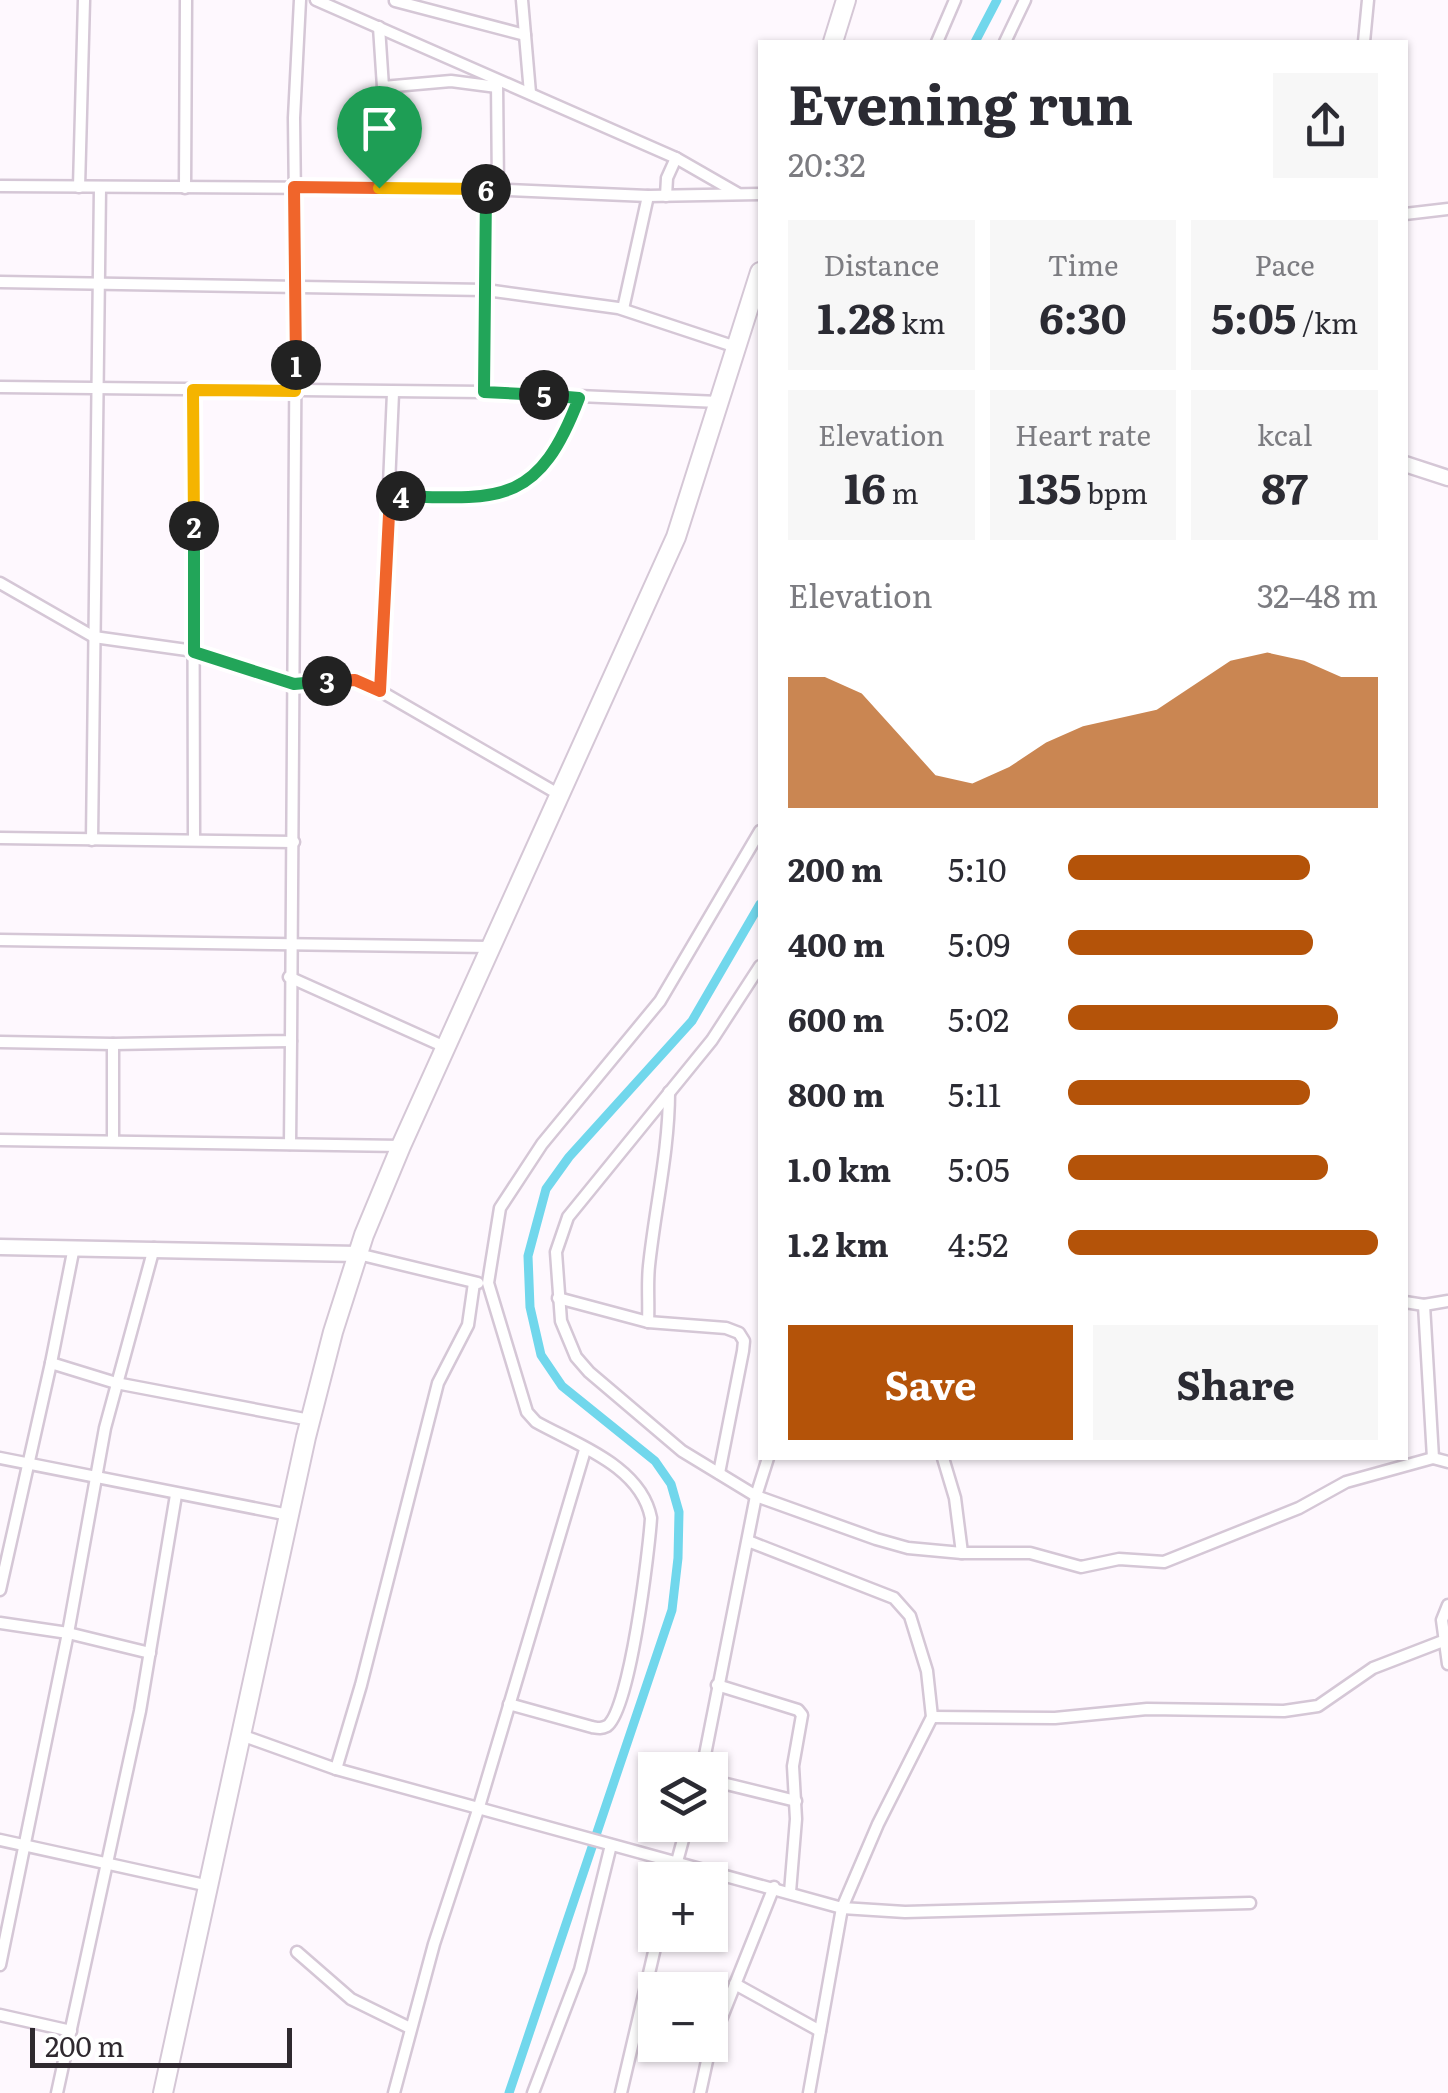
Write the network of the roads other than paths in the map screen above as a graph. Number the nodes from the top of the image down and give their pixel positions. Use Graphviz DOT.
graph roads {
  1 [pos="84,0"];
  2 [pos="186,0"];
  3 [pos="300,0"];
  4 [pos="316,0"];
  5 [pos="395,0"];
  6 [pos="522,0"];
  7 [pos="846,0"];
  8 [pos="955,0"];
  9 [pos="1025,0"];
  10 [pos="1368,0"];
  11 [pos="379,27"];
  12 [pos="525,35"];
  13 [pos="834,40"];
  14 [pos="938,40"];
  15 [pos="1006,40"];
  16 [pos="1364,40"];
  17 [pos="497,84"];
  18 [pos="383,87"];
  19 [pos="530,93"];
  20 [pos="676,158"];
  21 [pos="0,186"];
  22 [pos="79,186"];
  23 [pos="294,187"];
  24 [pos="100,188"];
  25 [pos="186,188"];
  26 [pos="379,188"];
  27 [pos="492,189"];
  28 [pos="739,194"];
  29 [pos="758,194"];
  30 [pos="648,196"];
  31 [pos="666,196"];
  32 [pos="1448,209"];
  33 [pos="1408,214"];
  34 [pos="758,278"];
  35 [pos="0,282"];
  36 [pos="99,284"];
  37 [pos="296,288"];
  38 [pos="486,290"];
  39 [pos="622,309"];
  40 [pos="736,347"];
  41 [pos="0,388"];
  42 [pos="98,388"];
  43 [pos="193,390"];
  44 [pos="295,391"];
  45 [pos="484,392"];
  46 [pos="393,394"];
  47 [pos="579,398"];
  48 [pos="720,402"];
  49 [pos="1408,465"];
  50 [pos="1448,478"];
  51 [pos="390,495"];
  52 [pos="0,583"];
  53 [pos="94,637"];
  54 [pos="194,652"];
  55 [pos="294,684"];
  56 [pos="380,691"];
  57 [pos="560,796"];
  58 [pos="758,833"];
  59 [pos="0,838"];
  60 [pos="92,840"];
  61 [pos="194,840"];
  62 [pos="294,842"];
  63 [pos="0,940"];
  64 [pos="290,946"];
  65 [pos="490,947"];
  66 [pos="758,969"];
  67 [pos="289,976"];
  68 [pos="291,1041"];
  69 [pos="0,1042"];
  70 [pos="113,1044"];
  71 [pos="445,1047"];
  72 [pos="669,1092"];
  73 [pos="0,1140"];
  74 [pos="113,1141"];
  75 [pos="290,1144"];
  76 [pos="401,1146"];
  77 [pos="0,1246"];
  78 [pos="74,1247"];
  79 [pos="154,1248"];
  80 [pos="358,1254"];
  81 [pos="474,1284"];
  82 [pos="488,1284"];
  83 [pos="558,1298"];
  84 [pos="1448,1301"];
  85 [pos="1408,1302"];
  86 [pos="1424,1305"];
  87 [pos="648,1322"];
  88 [pos="51,1363"];
  89 [pos="116,1383"];
  90 [pos="310,1420"];
  91 [pos="585,1450"];
  92 [pos="0,1458"];
  93 [pos="1433,1458"];
  94 [pos="767,1460"];
  95 [pos="944,1460"];
  96 [pos="1448,1462"];
  97 [pos="29,1463"];
  98 [pos="720,1474"];
  99 [pos="96,1479"];
  100 [pos="176,1495"];
  101 [pos="756,1496"];
  102 [pos="289,1515"];
  103 [pos="748,1541"];
  104 [pos="962,1553"];
  105 [pos="0,1590"];
  106 [pos="1448,1605"];
  107 [pos="0,1623"];
  108 [pos="68,1634"];
  109 [pos="1443,1641"];
  110 [pos="150,1653"];
  111 [pos="1448,1664"];
  112 [pos="718,1685"];
  113 [pos="509,1704"];
  114 [pos="932,1717"];
  115 [pos="241,1736"];
  116 [pos="705,1752"];
  117 [pos="336,1769"];
  118 [pos="728,1785"];
  119 [pos="796,1802"];
  120 [pos="478,1810"];
  121 [pos="0,1840"];
  122 [pos="682,1842"];
  123 [pos="611,1845"];
  124 [pos="23,1846"];
  125 [pos="677,1861"];
  126 [pos="108,1865"];
  127 [pos="209,1886"];
  128 [pos="774,1887"];
  129 [pos="790,1892"];
  130 [pos="1250,1903"];
  131 [pos="842,1908"];
  132 [pos="297,1952"];
  133 [pos="654,1952"];
  134 [pos="0,1965"];
  135 [pos="736,1984"];
  136 [pos="0,2015"];
  137 [pos="410,2028"];
  138 [pos="71,2031"];
  139 [pos="820,2031"];
  140 [pos="57,2093"];
  141 [pos="163,2093"];
  142 [pos="394,2093"];
  143 [pos="533,2093"];
  144 [pos="621,2093"];
  145 [pos="700,2093"];
  146 [pos="809,2093"];
  1 -- 22 [label="street"];
  2 -- 25 [label="street"];
  3 -- 23 [label="street"];
  4 -- 11 [label="street"];
  5 -- 12 [label="street"];
  6 -- 12 [label="street"];
  7 -- 13 [label="highway"];
  8 -- 14 [label="street"];
  9 -- 15 [label="street"];
  10 -- 16 [label="street"];
  11 -- 17 [label="street"];
  11 -- 18 [label="street"];
  12 -- 19 [label="street"];
  17 -- 18 [label="street"];
  17 -- 19 [label="street"];
  17 -- 27 [label="street"];
  18 -- 26 [label="street"];
  19 -- 20 [label="street"];
  20 -- 28 [label="street"];
  20 -- 31 [label="street"];
  21 -- 22 [label="street"];
  22 -- 24 [label="street"];
  23 -- 25 [label="street"];
  23 -- 26 [label="street"];
  23 -- 37 [label="street"];
  24 -- 25 [label="street"];
  24 -- 36 [label="street"];
  26 -- 27 [label="street"];
  27 -- 30 [label="street"];
  27 -- 38 [label="street"];
  28 -- 29 [label="street"];
  28 -- 31 [label="street"];
  30 -- 31 [label="street"];
  30 -- 39 [label="street"];
  32 -- 33 [label="street"];
  34 -- 40 [label="highway"];
  35 -- 36 [label="street"];
  36 -- 37 [label="street"];
  36 -- 42 [label="street"];
  37 -- 38 [label="street"];
  37 -- 44 [label="street"];
  38 -- 39 [label="street"];
  38 -- 45 [label="street"];
  39 -- 40 [label="street"];
  40 -- 48 [label="highway"];
  41 -- 42 [label="street"];
  42 -- 43 [label="street"];
  42 -- 53 [label="street"];
  43 -- 44 [label="street"];
  43 -- 54 [label="street"];
  44 -- 46 [label="street"];
  44 -- 55 [label="street"];
  45 -- 46 [label="street"];
  45 -- 47 [label="street"];
  46 -- 51 [label="street"];
  47 -- 48 [label="street"];
  47 -- 51 [label="street"];
  48 -- 57 [label="highway"];
  49 -- 50 [label="street"];
  51 -- 56 [label="street"];
  52 -- 53 [label="street"];
  53 -- 54 [label="street"];
  53 -- 60 [label="street"];
  54 -- 55 [label="street"];
  54 -- 61 [label="street"];
  55 -- 56 [label="street"];
  55 -- 62 [label="street"];
  56 -- 57 [label="street"];
  57 -- 65 [label="highway"];
  58 -- 82 [label="street"];
  59 -- 60 [label="street"];
  60 -- 61 [label="street"];
  61 -- 62 [label="street"];
  62 -- 64 [label="street"];
  63 -- 64 [label="street"];
  64 -- 65 [label="street"];
  64 -- 67 [label="street"];
  65 -- 71 [label="highway"];
  66 -- 72 [label="street"];
  67 -- 68 [label="street"];
  67 -- 71 [label="street"];
  68 -- 70 [label="street"];
  68 -- 75 [label="street"];
  69 -- 70 [label="street"];
  70 -- 74 [label="street"];
  71 -- 76 [label="highway"];
  72 -- 83 [label="street"];
  72 -- 87 [label="street"];
  73 -- 74 [label="street"];
  74 -- 75 [label="street"];
  75 -- 76 [label="street"];
  76 -- 80 [label="highway"];
  77 -- 78 [label="street"];
  78 -- 79 [label="street"];
  78 -- 88 [label="street"];
  79 -- 80 [label="street"];
  79 -- 89 [label="street"];
  80 -- 81 [label="street"];
  80 -- 90 [label="highway"];
  81 -- 82 [label="street"];
  81 -- 117 [label="street"];
  82 -- 91 [label="street"];
  83 -- 87 [label="street"];
  83 -- 98 [label="street"];
  84 -- 86 [label="street"];
  85 -- 86 [label="street"];
  86 -- 93 [label="street"];
  87 -- 98 [label="street"];
  88 -- 89 [label="street"];
  88 -- 97 [label="street"];
  89 -- 90 [label="street"];
  89 -- 99 [label="street"];
  90 -- 102 [label="highway"];
  91 -- 113 [label="street"];
  91 -- 113 [label="street"];
  92 -- 97 [label="street"];
  93 -- 96 [label="street"];
  93 -- 104 [label="street"];
  94 -- 101 [label="street"];
  95 -- 104 [label="street"];
  97 -- 99 [label="street"];
  97 -- 105 [label="street"];
  98 -- 101 [label="street"];
  99 -- 100 [label="street"];
  99 -- 108 [label="street"];
  100 -- 102 [label="street"];
  100 -- 110 [label="street"];
  101 -- 103 [label="street"];
  101 -- 104 [label="street"];
  102 -- 115 [label="highway"];
  103 -- 112 [label="street"];
  103 -- 114 [label="street"];
  106 -- 109 [label="street"];
  107 -- 108 [label="street"];
  108 -- 110 [label="street"];
  108 -- 124 [label="street"];
  109 -- 111 [label="street"];
  109 -- 114 [label="street"];
  110 -- 126 [label="street"];
  112 -- 116 [label="street"];
  112 -- 119 [label="street"];
  113 -- 120 [label="street"];
  114 -- 131 [label="street"];
  115 -- 117 [label="street"];
  115 -- 127 [label="highway"];
  117 -- 120 [label="street"];
  118 -- 119 [label="street"];
  119 -- 129 [label="street"];
  120 -- 123 [label="street"];
  120 -- 137 [label="street"];
  121 -- 124 [label="street"];
  122 -- 125 [label="street"];
  123 -- 125 [label="street"];
  123 -- 143 [label="street"];
  124 -- 126 [label="street"];
  124 -- 134 [label="street"];
  125 -- 128 [label="street"];
  126 -- 127 [label="street"];
  126 -- 138 [label="street"];
  127 -- 141 [label="highway"];
  128 -- 129 [label="street"];
  128 -- 135 [label="street"];
  129 -- 131 [label="street"];
  130 -- 131 [label="street"];
  131 -- 139 [label="street"];
  132 -- 137 [label="street"];
  133 -- 144 [label="street"];
  135 -- 139 [label="street"];
  135 -- 145 [label="street"];
  136 -- 138 [label="street"];
  137 -- 142 [label="street"];
  138 -- 140 [label="street"];
  139 -- 146 [label="street"];
}
